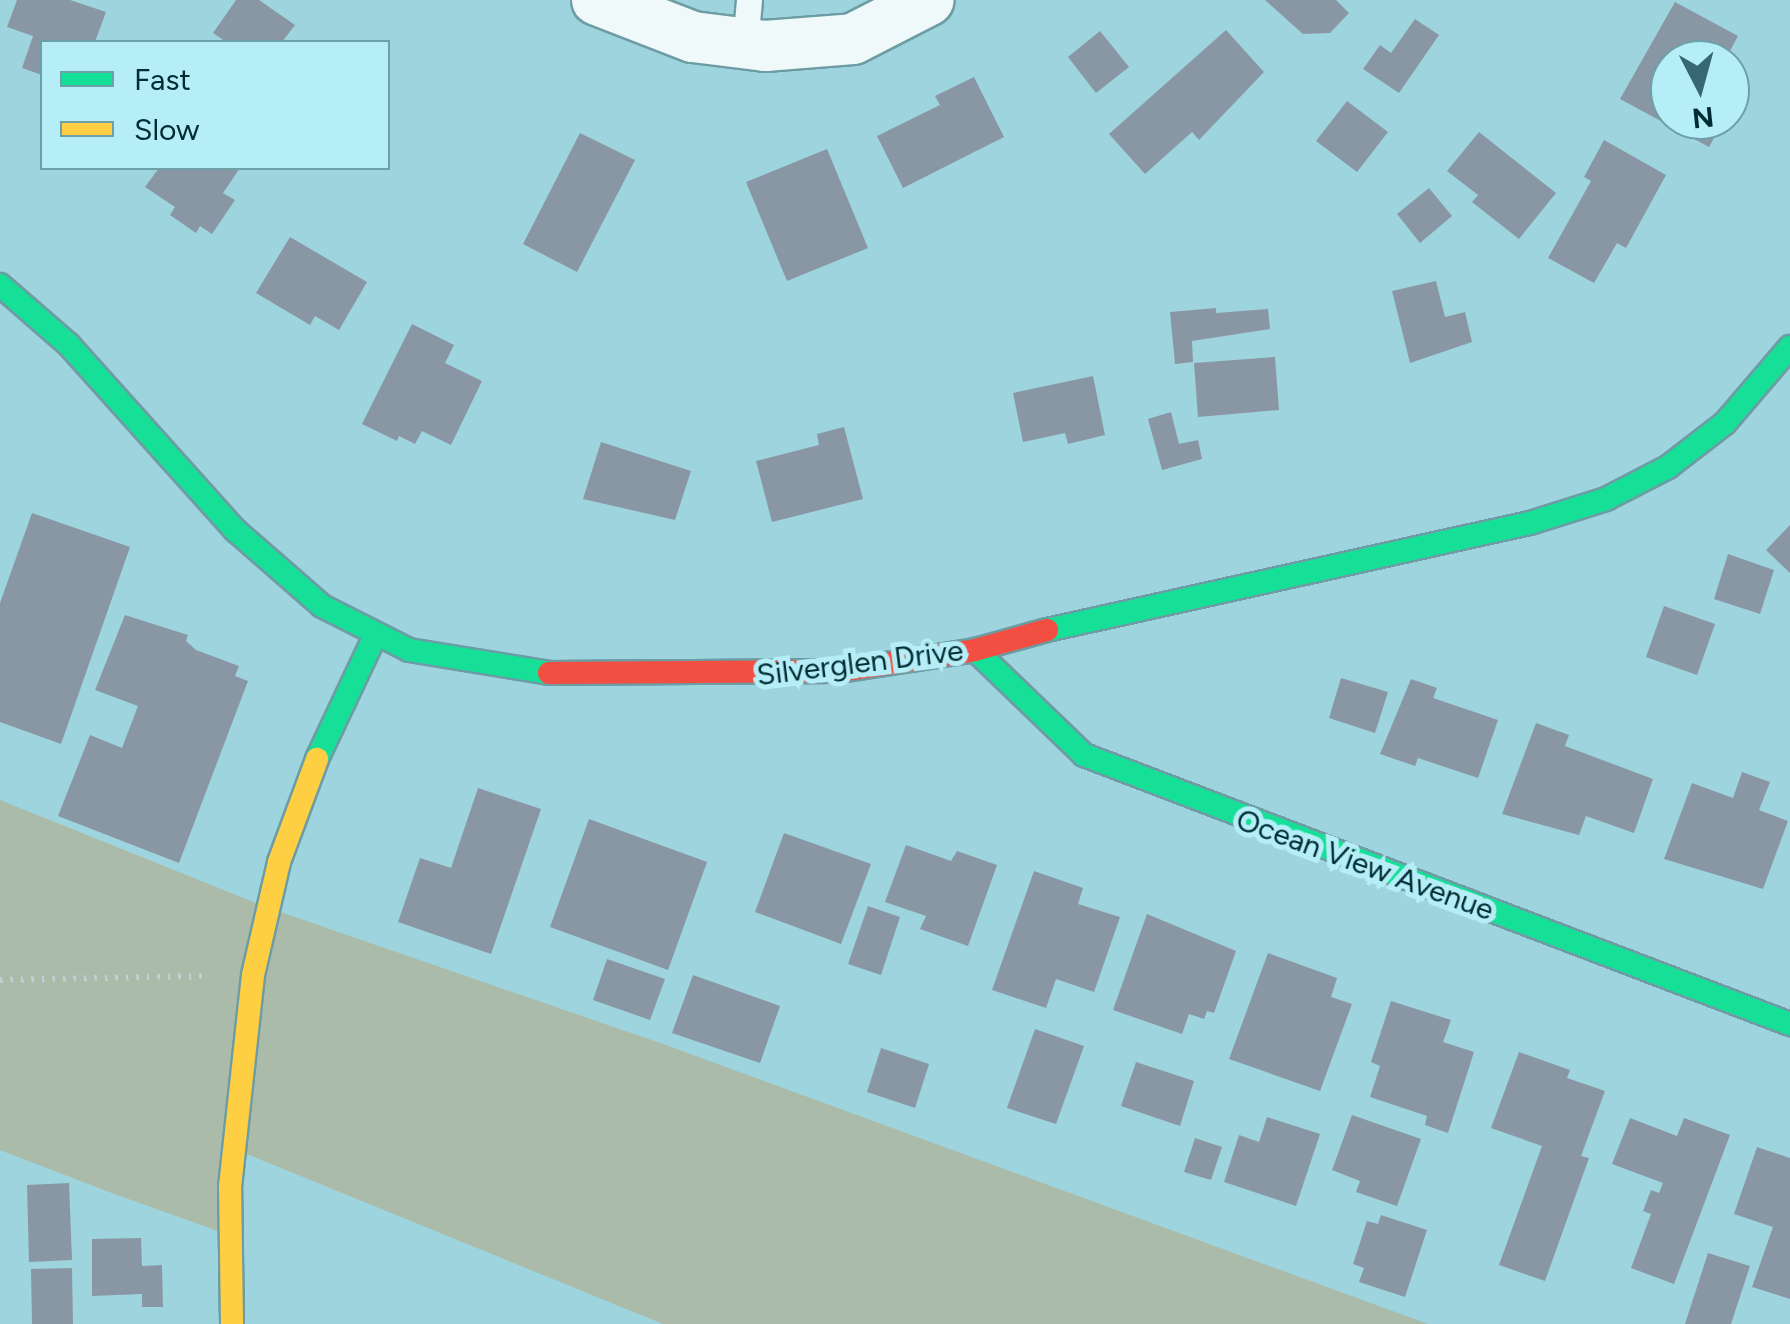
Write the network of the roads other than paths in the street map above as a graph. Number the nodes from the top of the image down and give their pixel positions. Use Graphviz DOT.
graph roads {
  1 [pos="597,0"];
  2 [pos="929,0"];
  3 [pos="747,22"];
  4 [pos="0,285"];
  5 [pos="1790,347"];
  6 [pos="375,636"];
  7 [pos="975,650"];
  8 [pos="1790,1024"];
  9 [pos="232,1324"];
  1 -- 3 [label="street"];
  2 -- 3 [label="street"];
  4 -- 6 [label="street, Silverglen Drive"];
  5 -- 7 [label="street, Silverglen Drive"];
  6 -- 7 [label="street, Silverglen Drive"];
  6 -- 9 [label="street"];
  7 -- 8 [label="street, Ocean View Avenue"];
}
